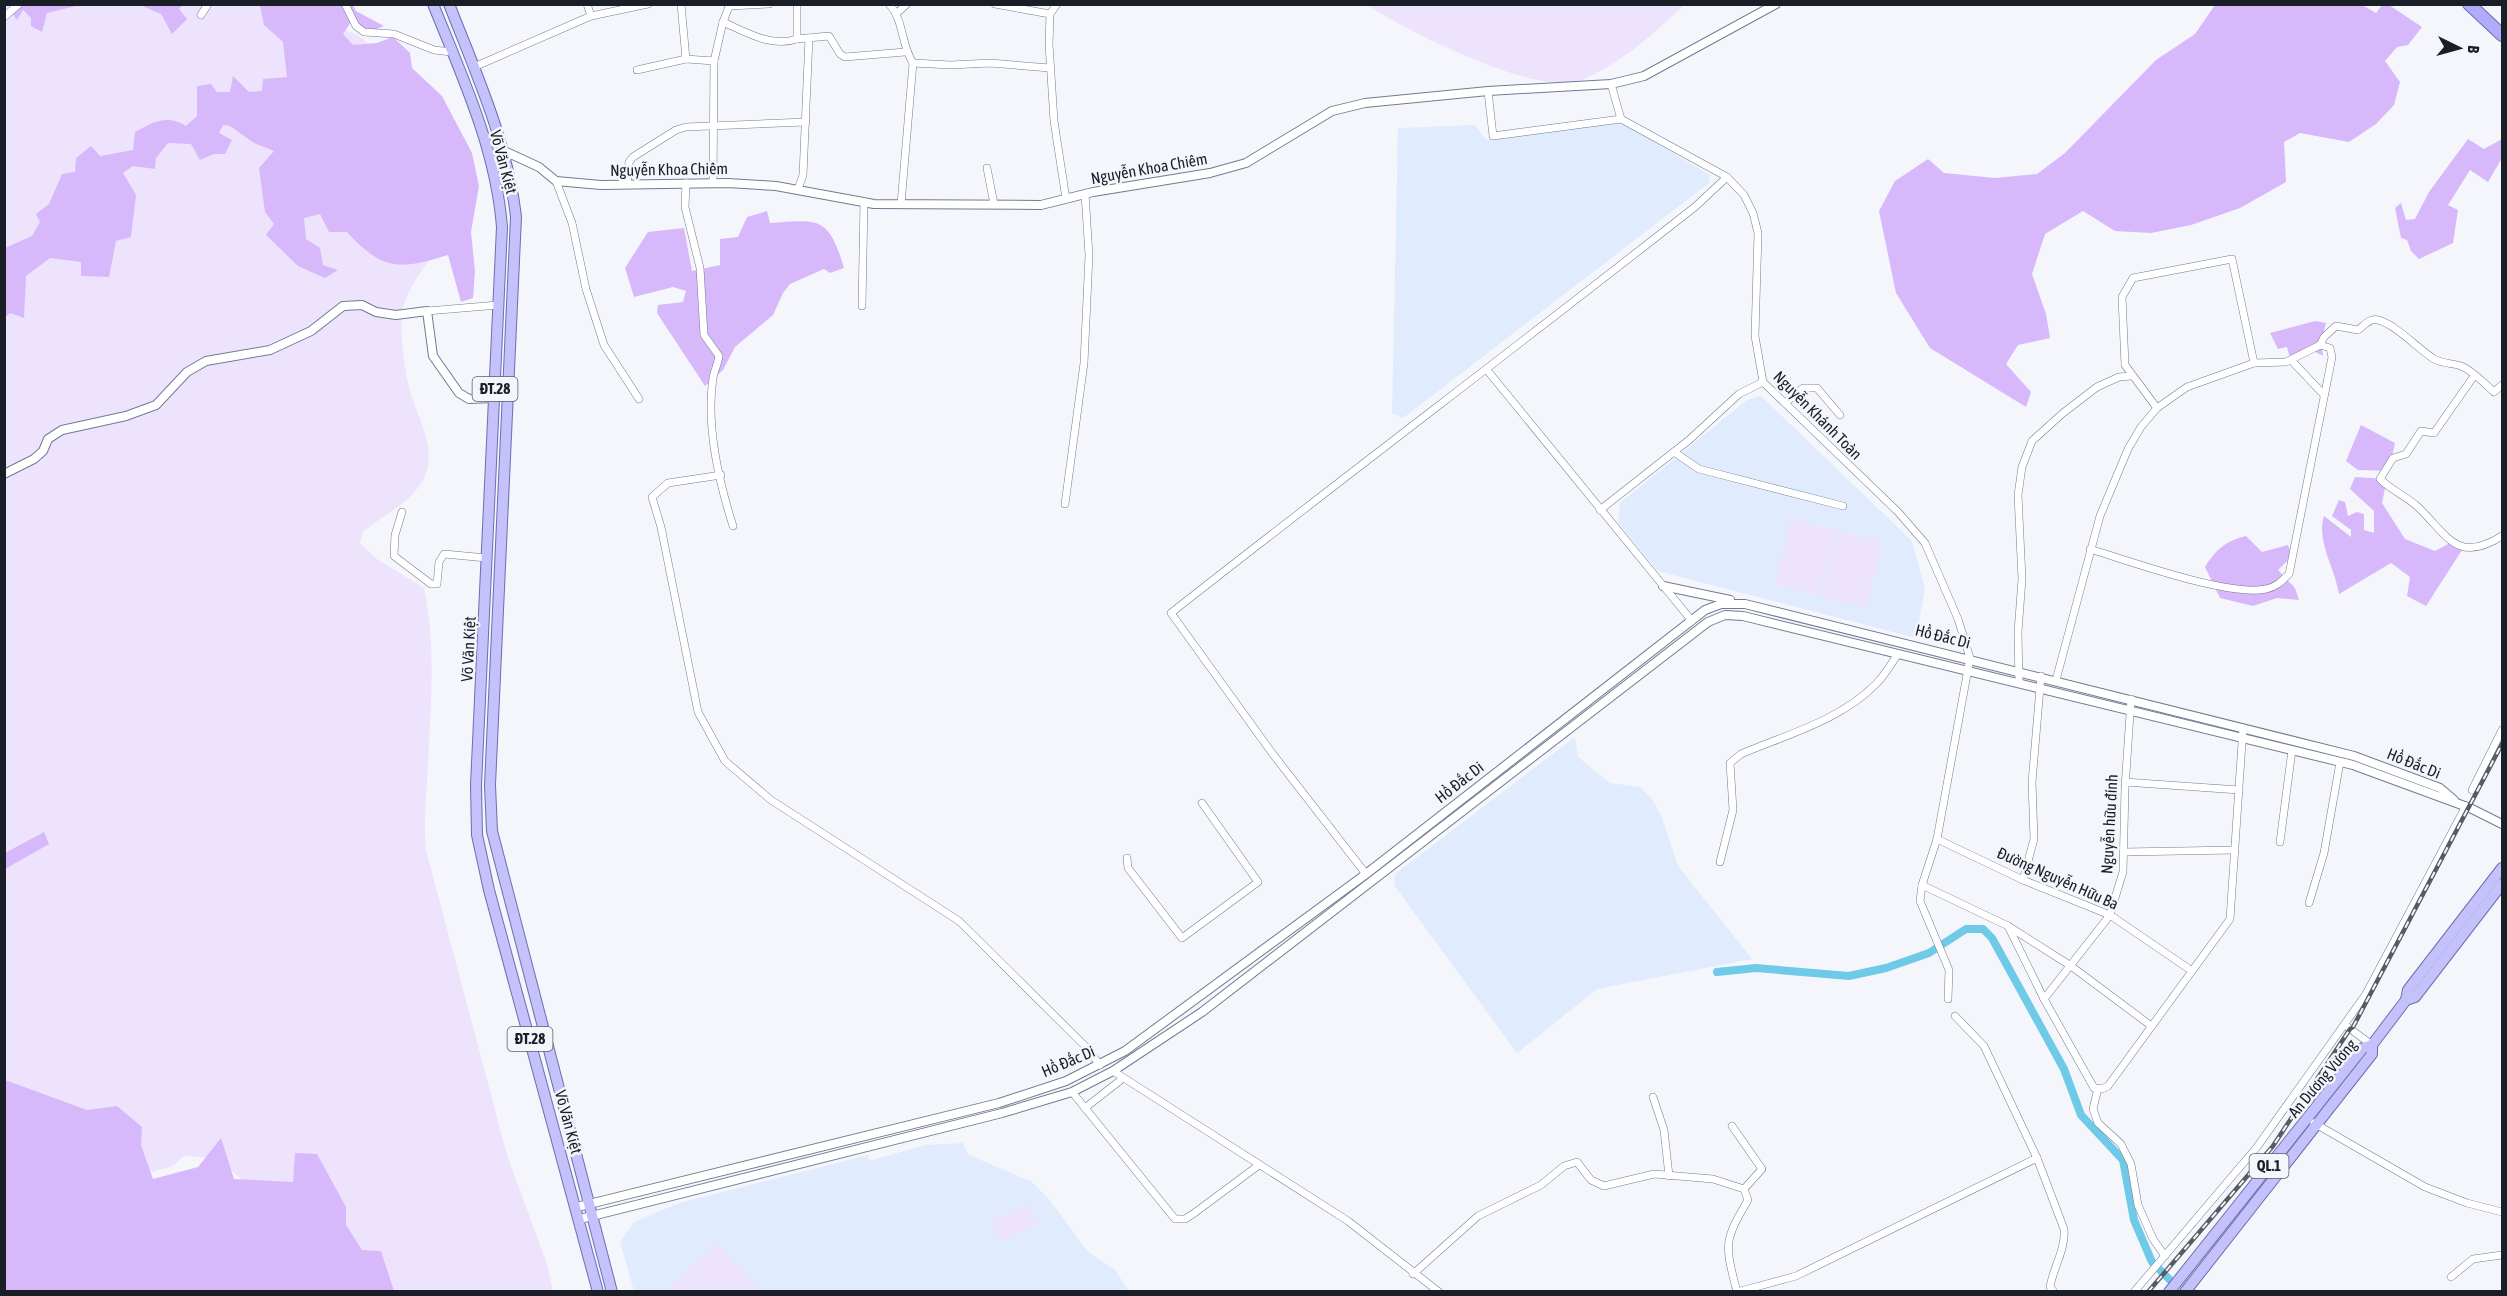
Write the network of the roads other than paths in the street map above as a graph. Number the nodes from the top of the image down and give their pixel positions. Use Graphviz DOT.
graph roads {
  1 [pos="19,4"];
  2 [pos="208,4"];
  3 [pos="345,4"];
  4 [pos="433,4"];
  5 [pos="449,4"];
  6 [pos="587,4"];
  7 [pos="648,4"];
  8 [pos="681,4"];
  9 [pos="769,4"];
  10 [pos="797,4"];
  11 [pos="889,4"];
  12 [pos="907,4"];
  13 [pos="995,4"];
  14 [pos="1057,4"];
  15 [pos="1776,4"];
  16 [pos="2469,4"];
  17 [pos="643,5"];
  18 [pos="730,5"];
  19 [pos="897,13"];
  20 [pos="1050,14"];
  21 [pos="201,15"];
  22 [pos="591,16"];
  23 [pos="4,17"];
  24 [pos="723,22"];
  25 [pos="2502,35"];
  26 [pos="809,38"];
  27 [pos="797,39"];
  28 [pos="452,52"];
  29 [pos="905,52"];
  30 [pos="686,60"];
  31 [pos="714,61"];
  32 [pos="913,63"];
  33 [pos="474,67"];
  34 [pos="1050,68"];
  35 [pos="637,70"];
  36 [pos="1611,84"];
  37 [pos="1488,90"];
  38 [pos="1621,119"];
  39 [pos="806,122"];
  40 [pos="715,124"];
  41 [pos="502,150"];
  42 [pos="488,154"];
  43 [pos="987,168"];
  44 [pos="1727,177"];
  45 [pos="556,181"];
  46 [pos="686,183"];
  47 [pos="713,183"];
  48 [pos="627,184"];
  49 [pos="798,189"];
  50 [pos="1085,194"];
  51 [pos="1066,199"];
  52 [pos="864,202"];
  53 [pos="902,204"];
  54 [pos="994,204"];
  55 [pos="498,306"];
  56 [pos="862,306"];
  57 [pos="427,311"];
  58 [pos="2320,345"];
  59 [pos="2291,360"];
  60 [pos="2254,363"];
  61 [pos="1487,370"];
  62 [pos="2131,376"];
  63 [pos="2474,376"];
  64 [pos="1763,382"];
  65 [pos="2502,385"];
  66 [pos="2324,395"];
  67 [pos="494,398"];
  68 [pos="509,399"];
  69 [pos="639,399"];
  70 [pos="1785,403"];
  71 [pos="2157,408"];
  72 [pos="1840,415"];
  73 [pos="1674,452"];
  74 [pos="4,474"];
  75 [pos="721,475"];
  76 [pos="1065,504"];
  77 [pos="1843,506"];
  78 [pos="1600,510"];
  79 [pos="402,512"];
  80 [pos="733,526"];
  81 [pos="2502,536"];
  82 [pos="2090,549"];
  83 [pos="487,558"];
  84 [pos="1663,586"];
  85 [pos="1721,604"];
  86 [pos="1745,604"];
  87 [pos="1725,615"];
  88 [pos="1692,621"];
  89 [pos="1668,638"];
  90 [pos="1675,647"];
  91 [pos="1898,654"];
  92 [pos="1970,658"];
  93 [pos="1967,671"];
  94 [pos="2020,671"];
  95 [pos="2041,676"];
  96 [pos="2056,680"];
  97 [pos="2019,683"];
  98 [pos="2040,688"];
  99 [pos="2131,699"];
  100 [pos="2130,711"];
  101 [pos="2243,728"];
  102 [pos="1550,730"];
  103 [pos="2502,730"];
  104 [pos="2242,738"];
  105 [pos="1556,739"];
  106 [pos="2292,750"];
  107 [pos="2340,762"];
  108 [pos="2125,782"];
  109 [pos="476,785"];
  110 [pos="490,785"];
  111 [pos="2239,790"];
  112 [pos="2472,790"];
  113 [pos="1202,803"];
  114 [pos="2463,805"];
  115 [pos="2502,824"];
  116 [pos="1937,839"];
  117 [pos="2280,842"];
  118 [pos="2235,850"];
  119 [pos="2124,852"];
  120 [pos="1127,858"];
  121 [pos="1719,862"];
  122 [pos="2502,868"];
  123 [pos="1366,874"];
  124 [pos="2023,880"];
  125 [pos="2502,884"];
  126 [pos="1922,885"];
  127 [pos="2308,903"];
  128 [pos="2110,915"];
  129 [pos="2008,926"];
  130 [pos="2071,966"];
  131 [pos="2192,971"];
  132 [pos="1948,999"];
  133 [pos="2044,999"];
  134 [pos="2406,1000"];
  135 [pos="1955,1016"];
  136 [pos="2150,1025"];
  137 [pos="2345,1025"];
  138 [pos="2372,1045"];
  139 [pos="1100,1065"];
  140 [pos="1113,1071"];
  141 [pos="1122,1080"];
  142 [pos="2098,1088"];
  143 [pos="1072,1092"];
  144 [pos="1653,1097"];
  145 [pos="1085,1108"];
  146 [pos="2311,1122"];
  147 [pos="1732,1126"];
  148 [pos="2037,1158"];
  149 [pos="1259,1165"];
  150 [pos="1669,1176"];
  151 [pos="1744,1189"];
  152 [pos="591,1203"];
  153 [pos="577,1207"];
  154 [pos="2502,1212"];
  155 [pos="594,1216"];
  156 [pos="580,1219"];
  157 [pos="2217,1241"];
  158 [pos="2502,1255"];
  159 [pos="2163,1258"];
  160 [pos="1413,1274"];
  161 [pos="2451,1276"];
  162 [pos="2192,1289"];
  163 [pos="2053,1290"];
  164 [pos="598,1292"];
  165 [pos="612,1292"];
  166 [pos="1439,1292"];
  167 [pos="1737,1292"];
  168 [pos="2134,1292"];
  169 [pos="2169,1292"];
  1 -- 23 [label="street"];
  2 -- 21 [label="street"];
  3 -- 28 [label="street"];
  4 -- 28 [label="main road, Võ Văn Kiệt / ĐT.28"];
  5 -- 33 [label="main road, Võ Văn Kiệt / ĐT.28"];
  6 -- 22 [label="street"];
  7 -- 17 [label="street"];
  8 -- 30 [label="street"];
  9 -- 18 [label="street"];
  10 -- 27 [label="street"];
  11 -- 19 [label="street"];
  12 -- 19 [label="street"];
  13 -- 20 [label="street"];
  14 -- 20 [label="street"];
  15 -- 36 [label="street, Nguyễn Khoa Chiêm"];
  16 -- 25 [label="highway"];
  17 -- 22 [label="street"];
  18 -- 24 [label="street"];
  19 -- 29 [label="street"];
  20 -- 34 [label="street"];
  22 -- 33 [label="street"];
  24 -- 27 [label="street"];
  24 -- 31 [label="street"];
  26 -- 27 [label="street"];
  26 -- 29 [label="street"];
  26 -- 39 [label="street"];
  28 -- 42 [label="main road, Võ Văn Kiệt / ĐT.28"];
  29 -- 32 [label="street"];
  30 -- 31 [label="street"];
  30 -- 35 [label="street"];
  31 -- 40 [label="street"];
  32 -- 34 [label="street"];
  32 -- 53 [label="street"];
  33 -- 41 [label="main road, Võ Văn Kiệt / ĐT.28"];
  34 -- 51 [label="street"];
  36 -- 37 [label="street, Nguyễn Khoa Chiêm"];
  36 -- 38 [label="street"];
  37 -- 38 [label="street"];
  37 -- 50 [label="street, Nguyễn Khoa Chiêm"];
  38 -- 44 [label="street, Nguyễn Khánh Toàn"];
  39 -- 40 [label="street"];
  39 -- 49 [label="street"];
  40 -- 47 [label="street"];
  40 -- 48 [label="street"];
  41 -- 42 [label="main road"];
  41 -- 45 [label="street"];
  41 -- 68 [label="main road, Võ Văn Kiệt / ĐT.28"];
  42 -- 55 [label="main road, Võ Văn Kiệt / ĐT.28"];
  43 -- 54 [label="street"];
  44 -- 61 [label="street"];
  44 -- 64 [label="street, Nguyễn Khánh Toàn"];
  45 -- 48 [label="street, Nguyễn Khoa Chiêm"];
  45 -- 69 [label="street"];
  46 -- 47 [label="street, Nguyễn Khoa Chiêm"];
  46 -- 48 [label="street, Nguyễn Khoa Chiêm"];
  46 -- 75 [label="street"];
  47 -- 49 [label="street, Nguyễn Khoa Chiêm"];
  49 -- 52 [label="street, Nguyễn Khoa Chiêm"];
  50 -- 51 [label="street, Nguyễn Khoa Chiêm"];
  50 -- 76 [label="street"];
  51 -- 54 [label="street, Nguyễn Khoa Chiêm"];
  52 -- 53 [label="street, Nguyễn Khoa Chiêm"];
  52 -- 56 [label="street"];
  53 -- 54 [label="street, Nguyễn Khoa Chiêm"];
  55 -- 57 [label="street"];
  55 -- 67 [label="main road, Võ Văn Kiệt / ĐT.28"];
  57 -- 67 [label="street"];
  57 -- 74 [label="street"];
  58 -- 59 [label="street"];
  58 -- 63 [label="street"];
  58 -- 66 [label="street"];
  59 -- 60 [label="street"];
  59 -- 66 [label="street"];
  60 -- 62 [label="street"];
  60 -- 71 [label="street"];
  61 -- 78 [label="street"];
  61 -- 123 [label="street"];
  62 -- 71 [label="street"];
  62 -- 94 [label="street"];
  63 -- 65 [label="street"];
  63 -- 81 [label="street"];
  64 -- 70 [label="street, Nguyễn Khánh Toàn"];
  64 -- 73 [label="street"];
  66 -- 82 [label="street"];
  67 -- 68 [label="main road"];
  67 -- 83 [label="main road, Võ Văn Kiệt / ĐT.28"];
  68 -- 110 [label="main road, Võ Văn Kiệt / ĐT.28"];
  70 -- 72 [label="street"];
  70 -- 92 [label="street, Nguyễn Khánh Toàn"];
  71 -- 82 [label="street"];
  73 -- 77 [label="street"];
  73 -- 78 [label="street"];
  75 -- 80 [label="street"];
  75 -- 139 [label="street"];
  78 -- 84 [label="street"];
  79 -- 83 [label="street"];
  82 -- 96 [label="street"];
  83 -- 109 [label="main road, Võ Văn Kiệt / ĐT.28"];
  84 -- 86 [label="street"];
  84 -- 88 [label="street"];
  85 -- 86 [label="street, Hồ Đắc Di"];
  85 -- 87 [label="street"];
  85 -- 88 [label="street, Hồ Đắc Di"];
  86 -- 92 [label="street, Hồ Đắc Di"];
  87 -- 90 [label="street, Hồ Đắc Di"];
  87 -- 91 [label="street, Hồ Đắc Di"];
  88 -- 89 [label="street, Hồ Đắc Di"];
  89 -- 90 [label="street"];
  89 -- 102 [label="street, Hồ Đắc Di"];
  90 -- 105 [label="street, Hồ Đắc Di"];
  91 -- 93 [label="street, Hồ Đắc Di"];
  91 -- 121 [label="street"];
  92 -- 93 [label="street"];
  92 -- 94 [label="street, Hồ Đắc Di"];
  93 -- 97 [label="street, Hồ Đắc Di"];
  93 -- 116 [label="street"];
  94 -- 95 [label="street, Hồ Đắc Di"];
  94 -- 97 [label="street"];
  95 -- 96 [label="street, Hồ Đắc Di"];
  95 -- 98 [label="street"];
  96 -- 99 [label="street, Hồ Đắc Di"];
  97 -- 98 [label="street, Hồ Đắc Di"];
  98 -- 100 [label="street, Hồ Đắc Di"];
  98 -- 124 [label="street"];
  99 -- 100 [label="street, Nguyễn hữu đính"];
  99 -- 101 [label="street, Hồ Đắc Di"];
  100 -- 104 [label="street, Hồ Đắc Di"];
  100 -- 108 [label="street, Nguyễn hữu đính"];
  101 -- 104 [label="street"];
  101 -- 114 [label="street, Hồ Đắc Di"];
  102 -- 105 [label="street"];
  102 -- 123 [label="street, Hồ Đắc Di"];
  103 -- 112 [label="street"];
  104 -- 106 [label="street, Hồ Đắc Di"];
  104 -- 111 [label="street"];
  105 -- 140 [label="street, Hồ Đắc Di"];
  106 -- 107 [label="street, Hồ Đắc Di"];
  106 -- 117 [label="street"];
  107 -- 114 [label="street, Hồ Đắc Di"];
  107 -- 127 [label="street"];
  108 -- 111 [label="street"];
  108 -- 119 [label="street, Nguyễn hữu đính"];
  109 -- 110 [label="main road"];
  109 -- 153 [label="main road, Võ Văn Kiệt / ĐT.28"];
  110 -- 152 [label="main road, Võ Văn Kiệt / ĐT.28"];
  111 -- 118 [label="street"];
  113 -- 120 [label="street"];
  114 -- 115 [label="street"];
  114 -- 137 [label="street"];
  116 -- 124 [label="street, Đường Nguyễn Hữu Ba"];
  116 -- 126 [label="street"];
  118 -- 119 [label="street"];
  118 -- 131 [label="street"];
  119 -- 128 [label="street, Nguyễn hữu đính"];
  122 -- 134 [label="main road"];
  123 -- 139 [label="street, Hồ Đắc Di"];
  124 -- 128 [label="street, Đường Nguyễn Hữu Ba"];
  125 -- 134 [label="main road"];
  126 -- 129 [label="street"];
  126 -- 132 [label="street"];
  128 -- 130 [label="street, Nguyễn hữu đính"];
  128 -- 131 [label="street, Đường Nguyễn Hữu Ba"];
  129 -- 130 [label="street"];
  129 -- 133 [label="street"];
  130 -- 133 [label="street, Nguyễn hữu đính"];
  130 -- 136 [label="street"];
  131 -- 136 [label="street"];
  133 -- 142 [label="street"];
  134 -- 138 [label="main road, An Dương Vương"];
  135 -- 148 [label="street"];
  136 -- 142 [label="street"];
  137 -- 138 [label="street"];
  137 -- 159 [label="street"];
  138 -- 146 [label="main road, An Dương Vương / QL.1"];
  139 -- 152 [label="street, Hồ Đắc Di"];
  140 -- 141 [label="street"];
  140 -- 143 [label="street, Hồ Đắc Di"];
  141 -- 145 [label="street"];
  141 -- 149 [label="street"];
  142 -- 159 [label="street"];
  143 -- 145 [label="street"];
  143 -- 155 [label="street, Hồ Đắc Di"];
  144 -- 150 [label="street"];
  145 -- 149 [label="street"];
  146 -- 154 [label="street"];
  146 -- 157 [label="main road, An Dương Vương / QL.1"];
  147 -- 151 [label="street"];
  148 -- 163 [label="street"];
  148 -- 167 [label="street"];
  149 -- 160 [label="street"];
  150 -- 151 [label="street"];
  150 -- 160 [label="street"];
  151 -- 167 [label="street"];
  152 -- 153 [label="street, Hồ Đắc Di"];
  152 -- 155 [label="main road, Võ Văn Kiệt / ĐT.28"];
  153 -- 156 [label="main road, Võ Văn Kiệt / ĐT.28"];
  155 -- 156 [label="street, Hồ Đắc Di"];
  155 -- 165 [label="main road, Võ Văn Kiệt / ĐT.28"];
  156 -- 164 [label="main road, Võ Văn Kiệt / ĐT.28"];
  157 -- 162 [label="main road, An Dương Vương / QL.1"];
  157 -- 169 [label="main road, An Dương Vương / QL.1"];
  158 -- 161 [label="street"];
  159 -- 168 [label="street"];
  160 -- 166 [label="street"];
}
